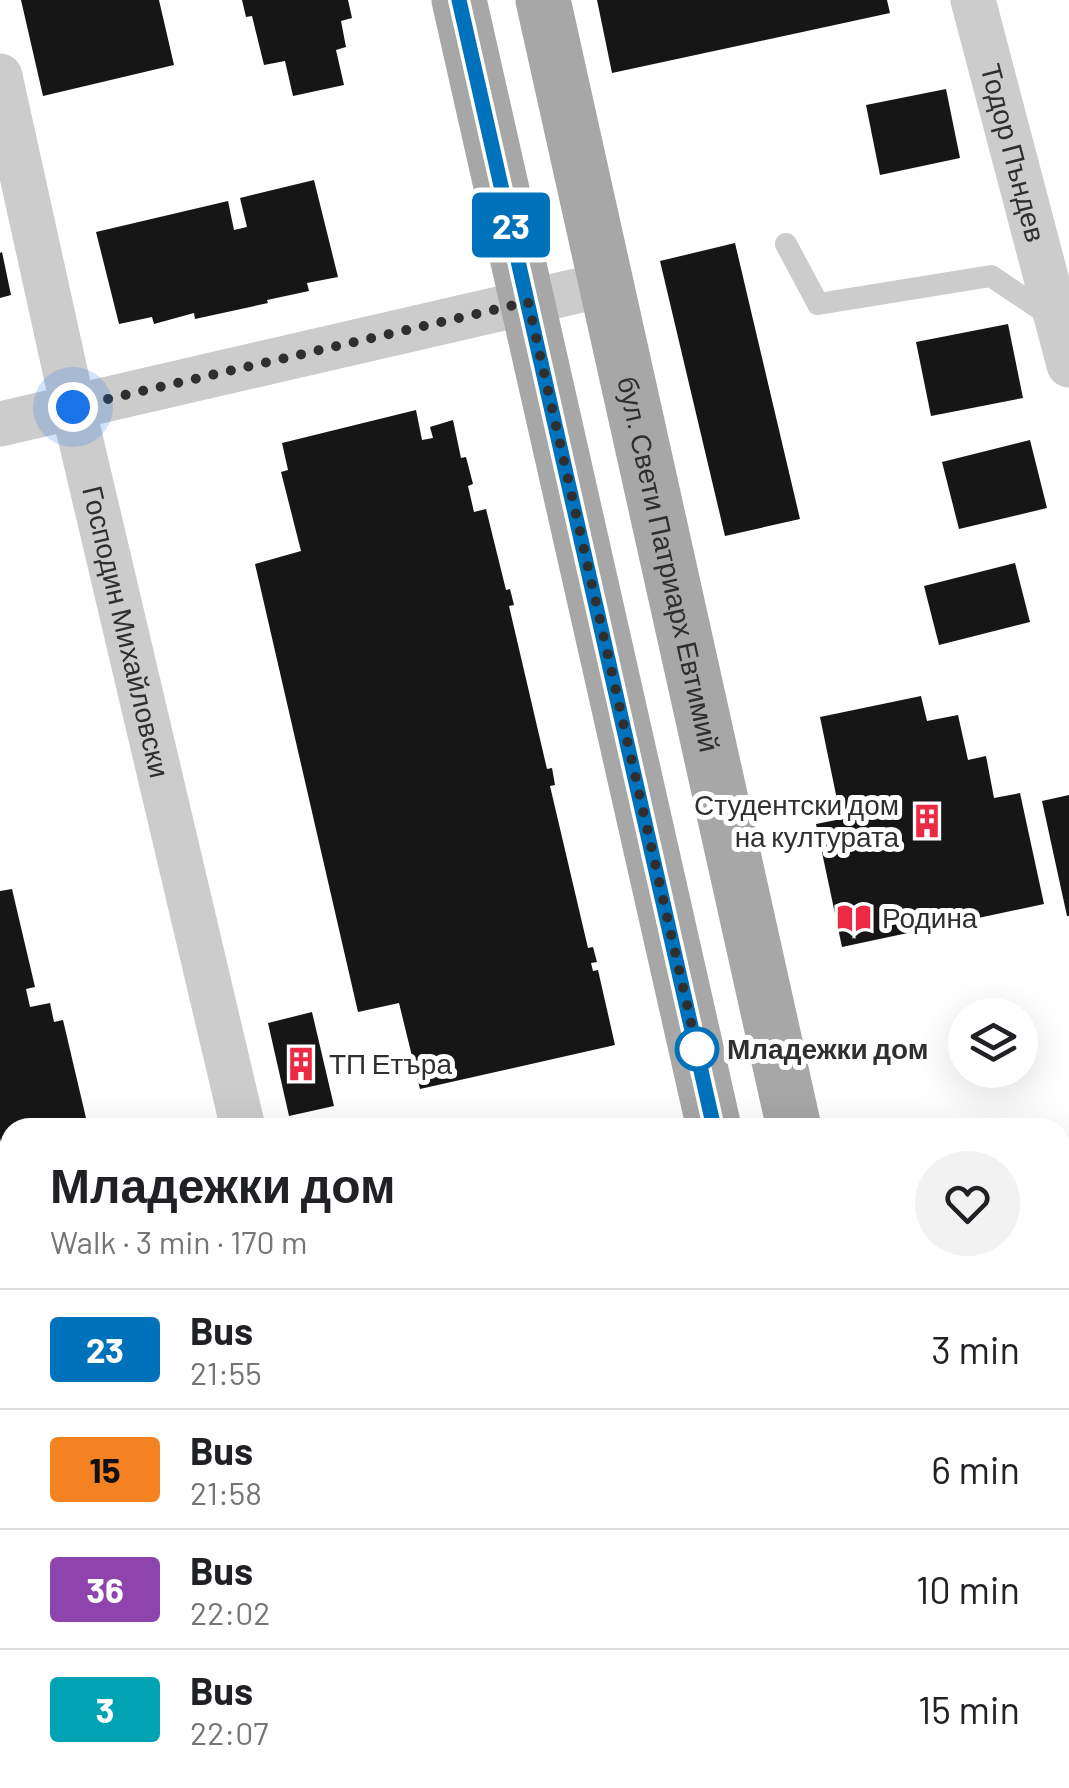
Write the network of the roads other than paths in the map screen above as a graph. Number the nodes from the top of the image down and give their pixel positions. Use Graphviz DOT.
graph roads {
  1 [pos="460,0"];
  2 [pos="543,0"];
  3 [pos="973,0"];
  4 [pos="0,76"];
  5 [pos="11,174"];
  6 [pos="786,244"];
  7 [pos="606,284"];
  8 [pos="528,302"];
  9 [pos="1066,335"];
  10 [pos="73,407"];
  11 [pos="0,424"];
  12 [pos="242,1118"];
  13 [pos="712,1118"];
  14 [pos="792,1118"];
  1 -- 8 [label="main road"];
  2 -- 7 [label="main road, бул. Свети Патриарх Евтимий"];
  3 -- 9 [label="street, Тодор Пъндев"];
  4 -- 5 [label="street, Господин Михайловски"];
  5 -- 10 [label="street, Господин Михайловски"];
  6 -- 9 [label="lane"];
  7 -- 8 [label="street"];
  7 -- 14 [label="main road, бул. Свети Патриарх Евтимий"];
  8 -- 10 [label="street"];
  8 -- 13 [label="main road"];
  10 -- 11 [label="street"];
  10 -- 12 [label="street, Господин Михайловски"];
}
